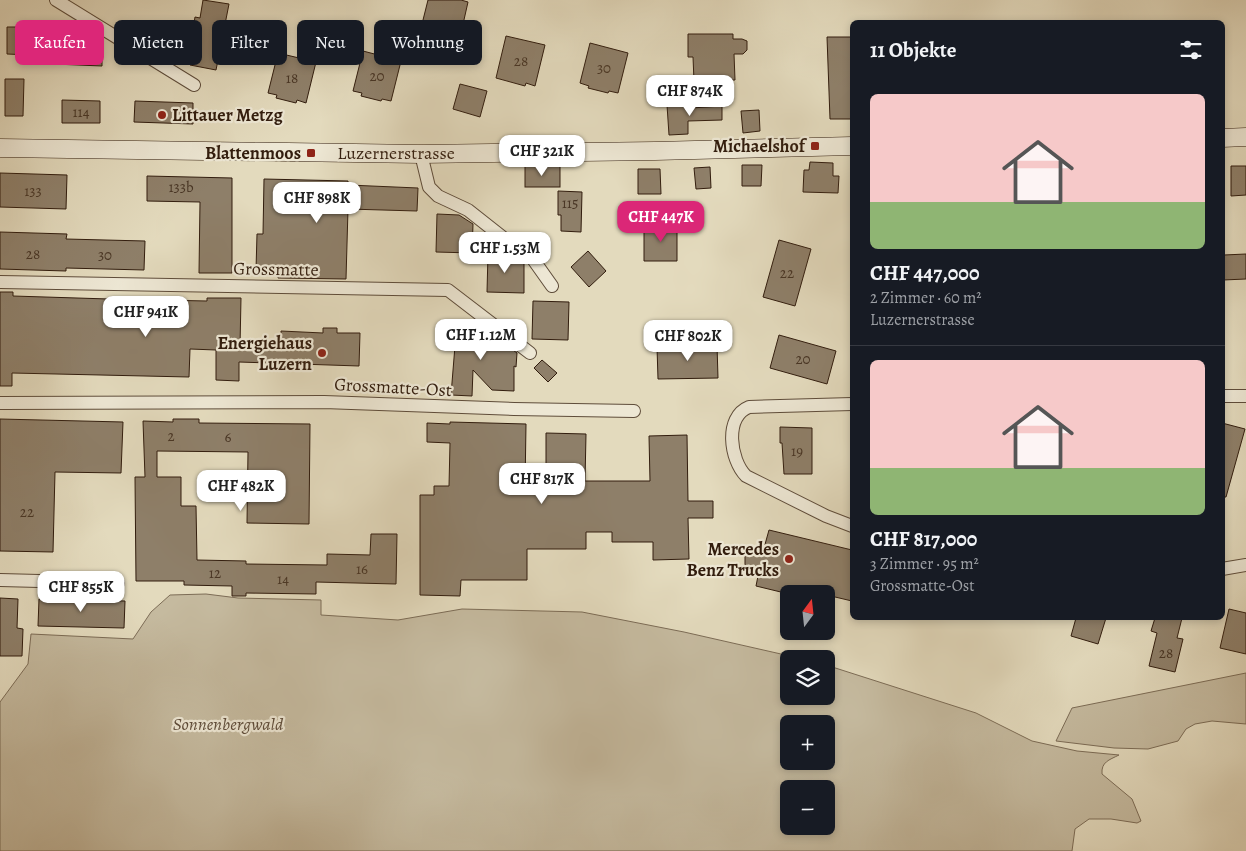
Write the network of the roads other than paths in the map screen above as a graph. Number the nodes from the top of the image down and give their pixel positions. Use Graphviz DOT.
graph roads {
  1 [pos="56,0"];
  2 [pos="194,85"];
  3 [pos="1246,137"];
  4 [pos="1225,138"];
  5 [pos="850,146"];
  6 [pos="0,148"];
  7 [pos="421,154"];
  8 [pos="0,282"];
  9 [pos="552,286"];
  10 [pos="530,353"];
  11 [pos="1225,396"];
  12 [pos="1246,396"];
  13 [pos="0,403"];
  14 [pos="850,404"];
  15 [pos="634,411"];
  16 [pos="850,525"];
  17 [pos="1246,565"];
  18 [pos="1225,568"];
  19 [pos="0,580"];
  20 [pos="118,583"];
  1 -- 2 [label="street"];
  3 -- 4 [label="main road"];
  5 -- 7 [label="main road, Luzernerstrasse"];
  6 -- 7 [label="main road, Luzernerstrasse"];
  7 -- 9 [label="street"];
  8 -- 10 [label="street, Grossmatte"];
  11 -- 12 [label="street"];
  13 -- 15 [label="street, Grossmatte-Ost"];
  14 -- 16 [label="street"];
  17 -- 18 [label="street"];
  19 -- 20 [label="street"];
}
